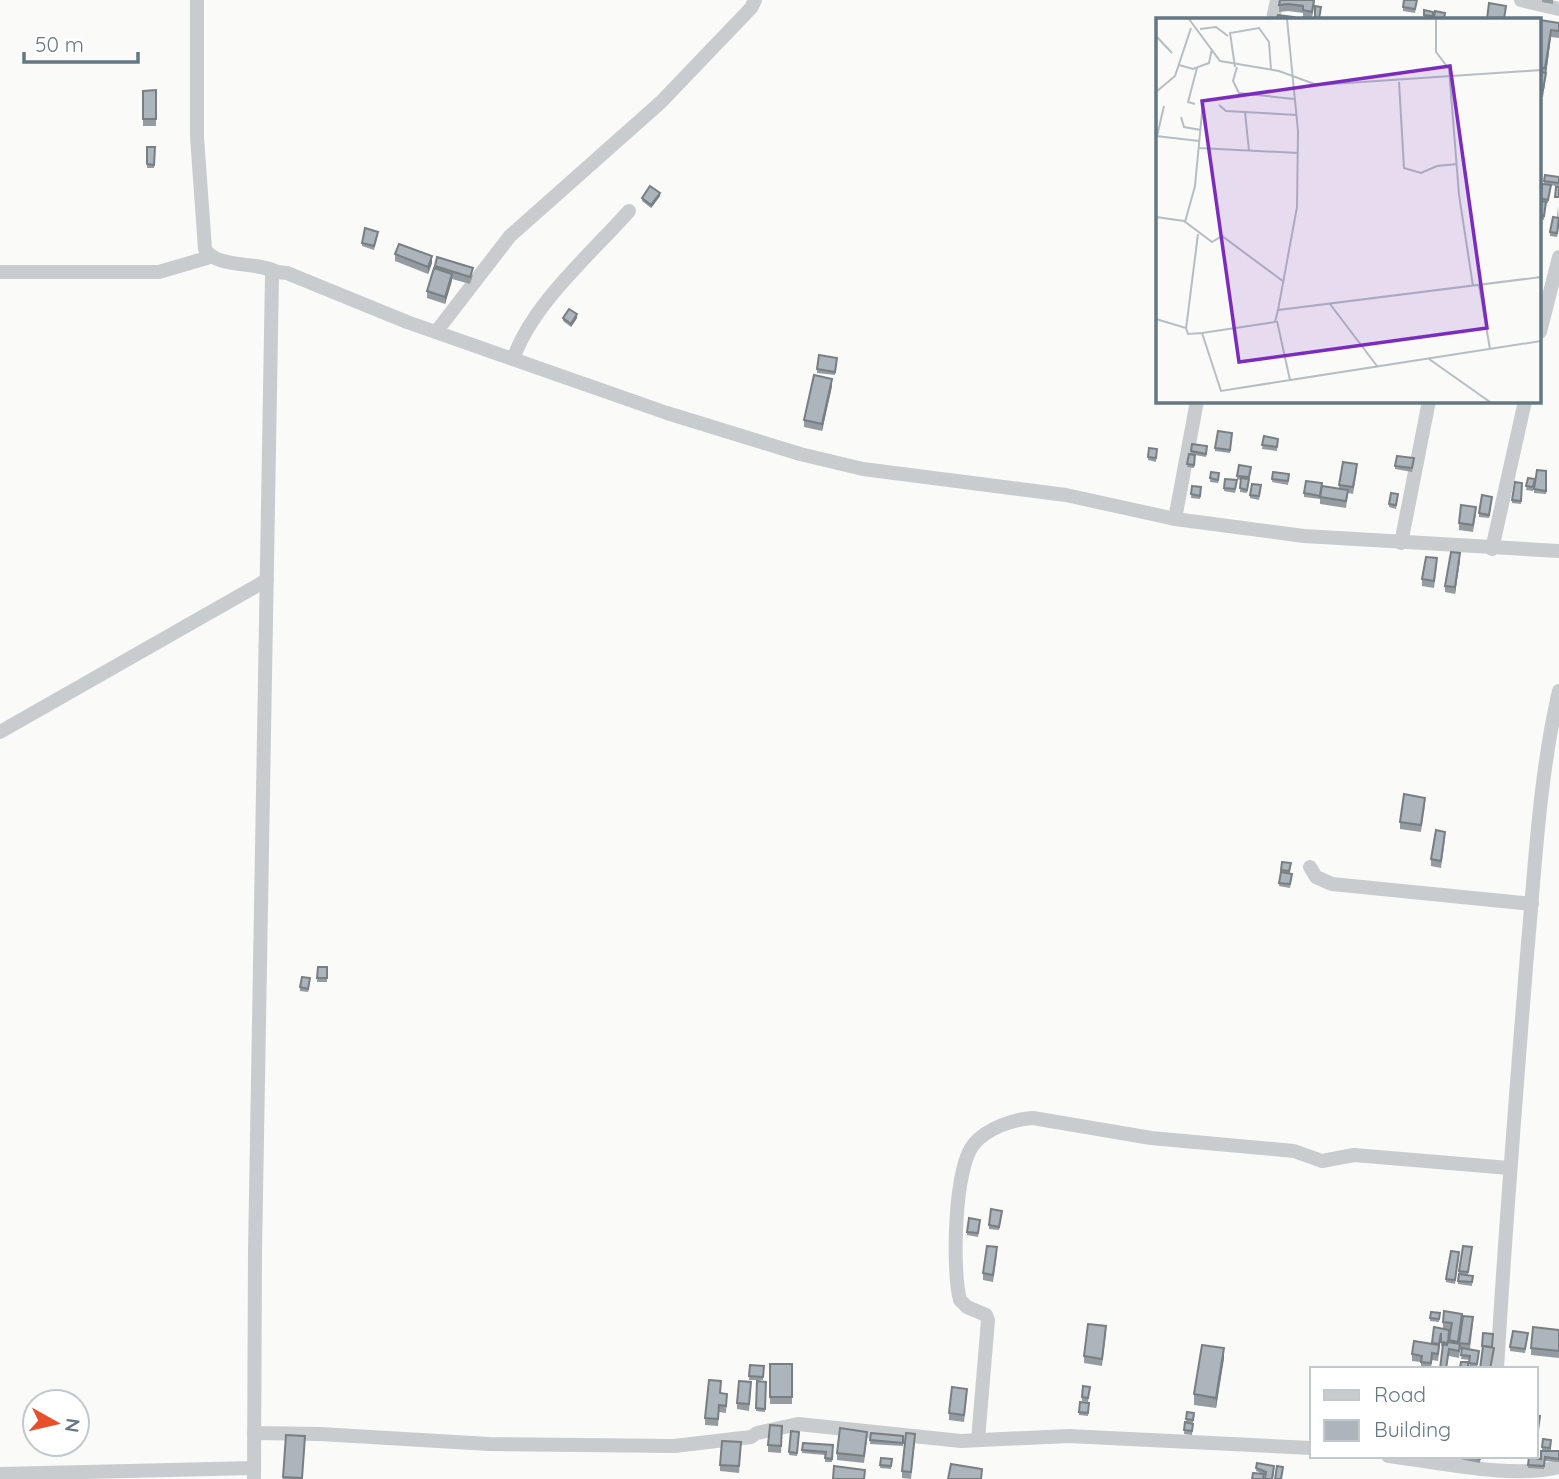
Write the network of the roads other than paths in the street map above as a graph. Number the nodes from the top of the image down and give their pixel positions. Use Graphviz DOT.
graph roads {
  1 [pos="197,0"];
  2 [pos="755,0"];
  3 [pos="1278,0"];
  4 [pos="1521,0"];
  5 [pos="1559,9"];
  6 [pos="1273,18"];
  7 [pos="629,211"];
  8 [pos="210,257"];
  9 [pos="1559,257"];
  10 [pos="0,272"];
  11 [pos="277,272"];
  12 [pos="1542,324"];
  13 [pos="436,332"];
  14 [pos="513,359"];
  15 [pos="1197,402"];
  16 [pos="1429,402"];
  17 [pos="1525,402"];
  18 [pos="1175,519"];
  19 [pos="1402,543"];
  20 [pos="1492,549"];
  21 [pos="1559,551"];
  22 [pos="267,580"];
  23 [pos="1559,691"];
  24 [pos="0,732"];
  25 [pos="1310,867"];
  26 [pos="1532,904"];
  27 [pos="1509,1168"];
  28 [pos="1497,1367"];
  29 [pos="254,1433"];
  30 [pos="978,1440"];
  31 [pos="1310,1448"];
  32 [pos="1405,1458"];
  33 [pos="1559,1467"];
  34 [pos="1491,1468"];
  35 [pos="254,1473"];
  36 [pos="0,1474"];
  1 -- 8 [label="street"];
  2 -- 13 [label="street"];
  3 -- 6 [label="street"];
  4 -- 5 [label="street"];
  7 -- 14 [label="street"];
  8 -- 10 [label="street"];
  8 -- 11 [label="street"];
  9 -- 12 [label="street"];
  11 -- 13 [label="street"];
  11 -- 22 [label="street"];
  13 -- 14 [label="street"];
  14 -- 18 [label="street"];
  15 -- 18 [label="street"];
  16 -- 19 [label="street"];
  17 -- 20 [label="street"];
  18 -- 19 [label="street"];
  19 -- 20 [label="street"];
  20 -- 21 [label="street"];
  22 -- 24 [label="street"];
  22 -- 29 [label="street"];
  23 -- 26 [label="street"];
  25 -- 26 [label="street"];
  26 -- 27 [label="street"];
  27 -- 28 [label="street"];
  27 -- 30 [label="street"];
  29 -- 30 [label="street"];
  29 -- 35 [label="street"];
  30 -- 31 [label="street"];
  32 -- 34 [label="street"];
  33 -- 34 [label="street"];
  35 -- 36 [label="street"];
}
